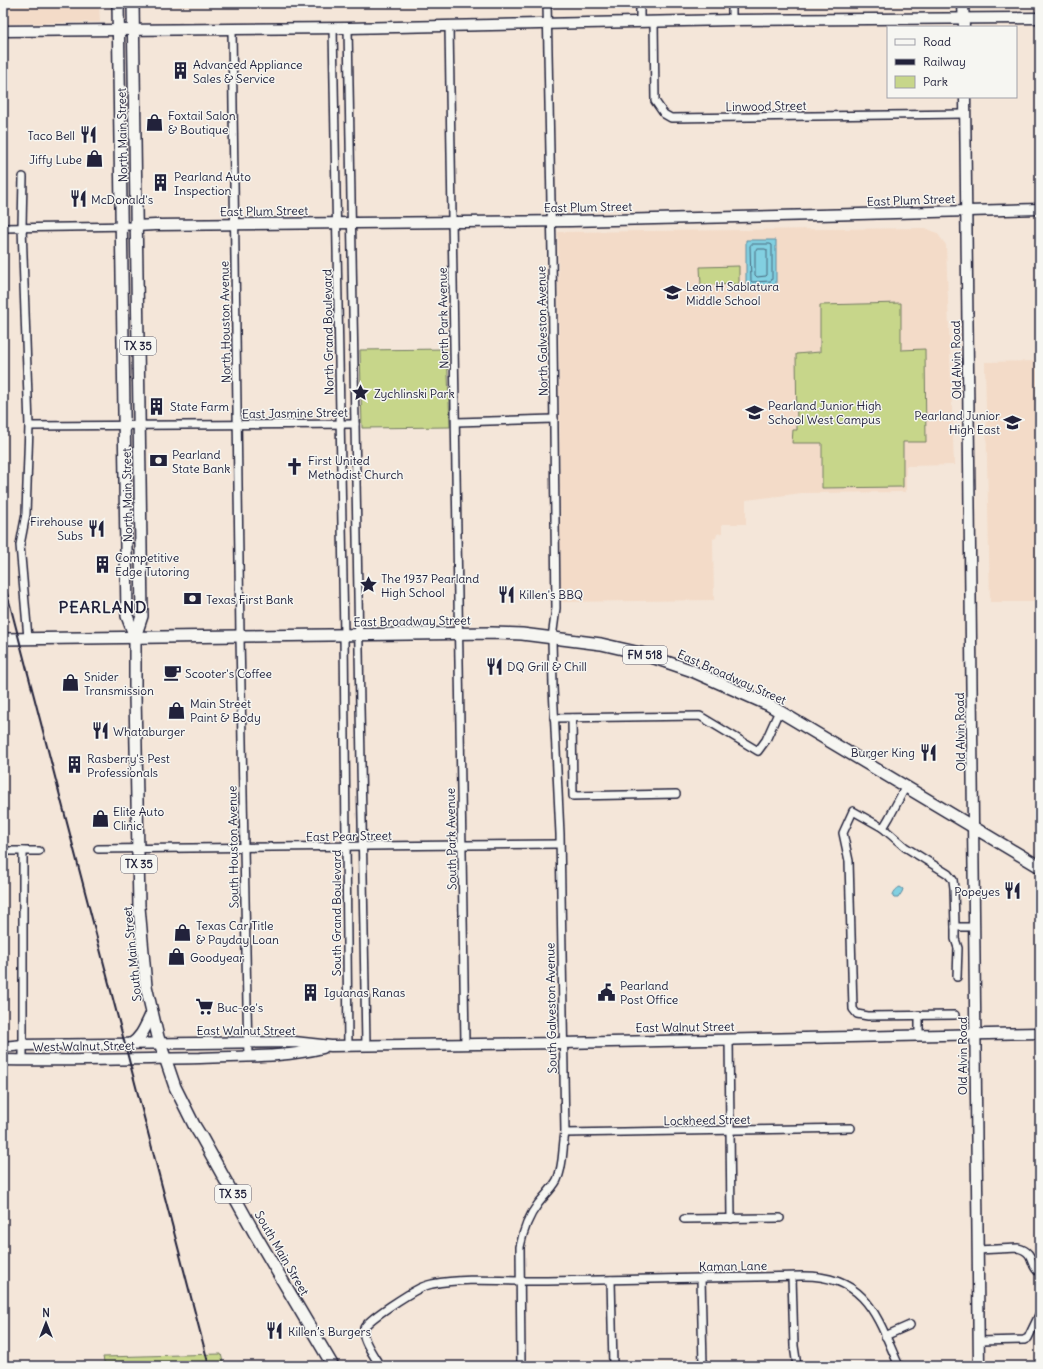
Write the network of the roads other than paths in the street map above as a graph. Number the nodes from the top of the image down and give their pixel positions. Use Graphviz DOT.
graph roads {
  1 [pos="118,3"];
  2 [pos="133,3"];
  3 [pos="547,3"];
  4 [pos="640,3"];
  5 [pos="732,3"];
  6 [pos="963,3"];
  7 [pos="1040,18"];
  8 [pos="732,20"];
  9 [pos="654,21"];
  10 [pos="640,22"];
  11 [pos="963,23"];
  12 [pos="547,24"];
  13 [pos="449,26"];
  14 [pos="333,28"];
  15 [pos="348,28"];
  16 [pos="118,30"];
  17 [pos="134,30"];
  18 [pos="232,30"];
  19 [pos="3,32"];
  20 [pos="965,98"];
  21 [pos="965,114"];
  22 [pos="23,177"];
  23 [pos="1040,208"];
  24 [pos="967,211"];
  25 [pos="551,221"];
  26 [pos="337,222"];
  27 [pos="452,222"];
  28 [pos="351,223"];
  29 [pos="234,224"];
  30 [pos="121,226"];
  31 [pos="136,226"];
  32 [pos="22,227"];
  33 [pos="3,228"];
  34 [pos="554,420"];
  35 [pos="456,422"];
  36 [pos="340,424"];
  37 [pos="355,424"];
  38 [pos="238,425"];
  39 [pos="30,426"];
  40 [pos="124,426"];
  41 [pos="139,426"];
  42 [pos="459,634"];
  43 [pos="344,635"];
  44 [pos="358,635"];
  45 [pos="135,637"];
  46 [pos="240,637"];
  47 [pos="28,638"];
  48 [pos="552,638"];
  49 [pos="3,639"];
  50 [pos="779,711"];
  51 [pos="554,718"];
  52 [pos="572,718"];
  53 [pos="906,786"];
  54 [pos="676,794"];
  55 [pos="974,827"];
  56 [pos="883,828"];
  57 [pos="559,844"];
  58 [pos="462,845"];
  59 [pos="362,846"];
  60 [pos="346,847"];
  61 [pos="244,848"];
  62 [pos="98,849"];
  63 [pos="138,849"];
  64 [pos="23,851"];
  65 [pos="39,851"];
  66 [pos="3,852"];
  67 [pos="1040,867"];
  68 [pos="954,927"];
  69 [pos="975,927"];
  70 [pos="957,978"];
  71 [pos="152,1013"];
  72 [pos="919,1015"];
  73 [pos="955,1015"];
  74 [pos="1040,1033"];
  75 [pos="974,1034"];
  76 [pos="919,1035"];
  77 [pos="729,1039"];
  78 [pos="248,1043"];
  79 [pos="562,1043"];
  80 [pos="130,1044"];
  81 [pos="161,1044"];
  82 [pos="466,1044"];
  83 [pos="23,1045"];
  84 [pos="331,1046"];
  85 [pos="348,1046"];
  86 [pos="366,1046"];
  87 [pos="3,1047"];
  88 [pos="248,1056"];
  89 [pos="166,1058"];
  90 [pos="3,1060"];
  91 [pos="23,1060"];
  92 [pos="851,1128"];
  93 [pos="730,1130"];
  94 [pos="564,1133"];
  95 [pos="780,1218"];
  96 [pos="684,1219"];
  97 [pos="731,1219"];
  98 [pos="977,1250"];
  99 [pos="1040,1273"];
  100 [pos="792,1277"];
  101 [pos="701,1278"];
  102 [pos="611,1280"];
  103 [pos="521,1282"];
  104 [pos="1040,1312"];
  105 [pos="910,1324"];
  106 [pos="885,1336"];
  107 [pos="979,1341"];
  108 [pos="333,1366"];
  109 [pos="380,1366"];
  110 [pos="521,1366"];
  111 [pos="613,1366"];
  112 [pos="703,1366"];
  113 [pos="797,1366"];
  114 [pos="899,1366"];
  115 [pos="979,1366"];
  1 -- 16 [label="main road, North Main Street / TX 35"];
  2 -- 17 [label="main road, North Main Street / TX 35"];
  3 -- 12 [label="street, North Galveston Avenue"];
  4 -- 10 [label="street"];
  5 -- 8 [label="street"];
  6 -- 11 [label="street"];
  7 -- 11 [label="street"];
  8 -- 9 [label="street"];
  8 -- 11 [label="street"];
  9 -- 10 [label="street"];
  9 -- 21 [label="street, Linwood Street"];
  10 -- 12 [label="street"];
  12 -- 13 [label="street"];
  12 -- 25 [label="street, North Galveston Avenue"];
  13 -- 15 [label="street"];
  13 -- 27 [label="street, North Park Avenue"];
  14 -- 15 [label="street"];
  14 -- 18 [label="street"];
  14 -- 26 [label="street, North Grand Boulevard"];
  15 -- 28 [label="street, North Grand Boulevard"];
  16 -- 17 [label="street"];
  16 -- 19 [label="street"];
  16 -- 30 [label="main road, North Main Street / TX 35"];
  17 -- 18 [label="street"];
  17 -- 31 [label="main road, North Main Street / TX 35"];
  18 -- 29 [label="street, North Houston Avenue"];
  20 -- 21 [label="street, Old Alvin Road"];
  21 -- 24 [label="street, Old Alvin Road"];
  22 -- 32 [label="street"];
  23 -- 24 [label="street, East Plum Street"];
  24 -- 25 [label="street, East Plum Street"];
  24 -- 55 [label="street, Old Alvin Road"];
  25 -- 27 [label="street, East Plum Street"];
  25 -- 34 [label="street, North Galveston Avenue"];
  26 -- 28 [label="street, East Plum Street"];
  26 -- 29 [label="street, East Plum Street"];
  26 -- 36 [label="street, North Grand Boulevard"];
  27 -- 28 [label="street, East Plum Street"];
  27 -- 35 [label="street, North Park Avenue"];
  28 -- 37 [label="street, North Grand Boulevard"];
  29 -- 31 [label="street, East Plum Street"];
  29 -- 38 [label="street, North Houston Avenue"];
  30 -- 31 [label="street"];
  30 -- 32 [label="street"];
  30 -- 40 [label="main road, North Main Street / TX 35"];
  31 -- 41 [label="main road, North Main Street / TX 35"];
  32 -- 33 [label="street"];
  32 -- 39 [label="street"];
  34 -- 35 [label="street"];
  34 -- 48 [label="street, North Galveston Avenue"];
  35 -- 42 [label="street, North Park Avenue"];
  36 -- 37 [label="street, East Jasmine Street"];
  36 -- 38 [label="street, East Jasmine Street"];
  36 -- 43 [label="street, North Grand Boulevard"];
  37 -- 44 [label="street, North Grand Boulevard"];
  38 -- 41 [label="street, East Jasmine Street"];
  38 -- 46 [label="street, North Houston Avenue"];
  39 -- 40 [label="street, East Jasmine Street"];
  39 -- 47 [label="street"];
  40 -- 41 [label="street, East Jasmine Street"];
  40 -- 45 [label="main road, North Main Street / TX 35"];
  41 -- 45 [label="main road, North Main Street / TX 35"];
  42 -- 44 [label="main road, East Broadway Street / FM 518"];
  42 -- 48 [label="main road, East Broadway Street / FM 518"];
  42 -- 58 [label="street, South Park Avenue"];
  43 -- 44 [label="main road, East Broadway Street / FM 518"];
  43 -- 46 [label="main road, East Broadway Street / FM 518"];
  43 -- 60 [label="street, South Grand Boulevard"];
  44 -- 59 [label="street"];
  45 -- 46 [label="main road, East Broadway Street / FM 518"];
  45 -- 47 [label="main road, FM 518"];
  45 -- 63 [label="main road, South Main Street / TX 35"];
  46 -- 61 [label="street, South Houston Avenue"];
  47 -- 49 [label="main road, FM 518"];
  48 -- 50 [label="main road, East Broadway Street / FM 518"];
  48 -- 51 [label="street, South Galveston Avenue"];
  50 -- 52 [label="street"];
  50 -- 53 [label="main road, East Broadway Street / FM 518"];
  51 -- 52 [label="street"];
  51 -- 57 [label="street, South Galveston Avenue"];
  52 -- 54 [label="street"];
  53 -- 55 [label="main road, East Broadway Street / FM 518"];
  53 -- 56 [label="street"];
  55 -- 67 [label="main road, East Broadway Street / FM 518"];
  55 -- 69 [label="street, Old Alvin Road"];
  56 -- 68 [label="street"];
  56 -- 72 [label="street"];
  57 -- 58 [label="street, East Pear Street"];
  57 -- 79 [label="street, South Galveston Avenue"];
  58 -- 59 [label="street, East Pear Street"];
  58 -- 82 [label="street, South Park Avenue"];
  59 -- 60 [label="street, East Pear Street"];
  59 -- 86 [label="street"];
  60 -- 61 [label="street, East Pear Street"];
  60 -- 85 [label="street, South Grand Boulevard"];
  61 -- 63 [label="street, East Pear Street"];
  61 -- 78 [label="street, South Houston Avenue"];
  62 -- 63 [label="street, East Pear Street"];
  63 -- 71 [label="main road, South Main Street / TX 35"];
  64 -- 65 [label="street"];
  64 -- 66 [label="street"];
  64 -- 83 [label="street"];
  68 -- 69 [label="street"];
  68 -- 70 [label="street"];
  69 -- 75 [label="street, Old Alvin Road"];
  71 -- 80 [label="main road"];
  71 -- 81 [label="main road, South Main Street / TX 35"];
  72 -- 73 [label="street"];
  72 -- 76 [label="street"];
  74 -- 75 [label="street, East Walnut Street"];
  75 -- 76 [label="street, East Walnut Street"];
  75 -- 98 [label="street, Old Alvin Road"];
  76 -- 77 [label="street, East Walnut Street"];
  77 -- 79 [label="street, East Walnut Street"];
  77 -- 93 [label="street"];
  78 -- 81 [label="street, East Walnut Street"];
  78 -- 84 [label="street, East Walnut Street"];
  78 -- 88 [label="street, South Houston Avenue"];
  79 -- 82 [label="street, East Walnut Street"];
  79 -- 94 [label="street, South Galveston Avenue"];
  80 -- 81 [label="street, West Walnut Street"];
  80 -- 83 [label="street, West Walnut Street"];
  81 -- 89 [label="main road, South Main Street / TX 35"];
  82 -- 86 [label="street, East Walnut Street"];
  83 -- 87 [label="street, West Walnut Street"];
  83 -- 91 [label="street"];
  84 -- 85 [label="street, East Walnut Street"];
  84 -- 88 [label="street, East Walnut Street"];
  85 -- 86 [label="street, East Walnut Street"];
  88 -- 89 [label="street, East Walnut Street"];
  89 -- 91 [label="street, West Walnut Street"];
  89 -- 108 [label="main road, South Main Street / TX 35"];
  90 -- 91 [label="street, West Walnut Street"];
  92 -- 93 [label="street, Lockheed Street"];
  93 -- 94 [label="street, Lockheed Street"];
  93 -- 97 [label="street"];
  94 -- 103 [label="street, South Galveston Avenue"];
  95 -- 97 [label="street"];
  96 -- 97 [label="street"];
  98 -- 99 [label="street"];
  98 -- 107 [label="street, Old Alvin Road"];
  100 -- 101 [label="street, Kaman Lane"];
  100 -- 106 [label="street, Kaman Lane"];
  100 -- 113 [label="street"];
  101 -- 102 [label="street, Kaman Lane"];
  101 -- 112 [label="street"];
  102 -- 103 [label="street, Kaman Lane"];
  102 -- 111 [label="street"];
  103 -- 109 [label="street, Kaman Lane"];
  103 -- 110 [label="street, South Galveston Avenue"];
  104 -- 107 [label="street"];
  105 -- 106 [label="street"];
  106 -- 114 [label="street, Kaman Lane"];
  107 -- 115 [label="street, Old Alvin Road"];
}
